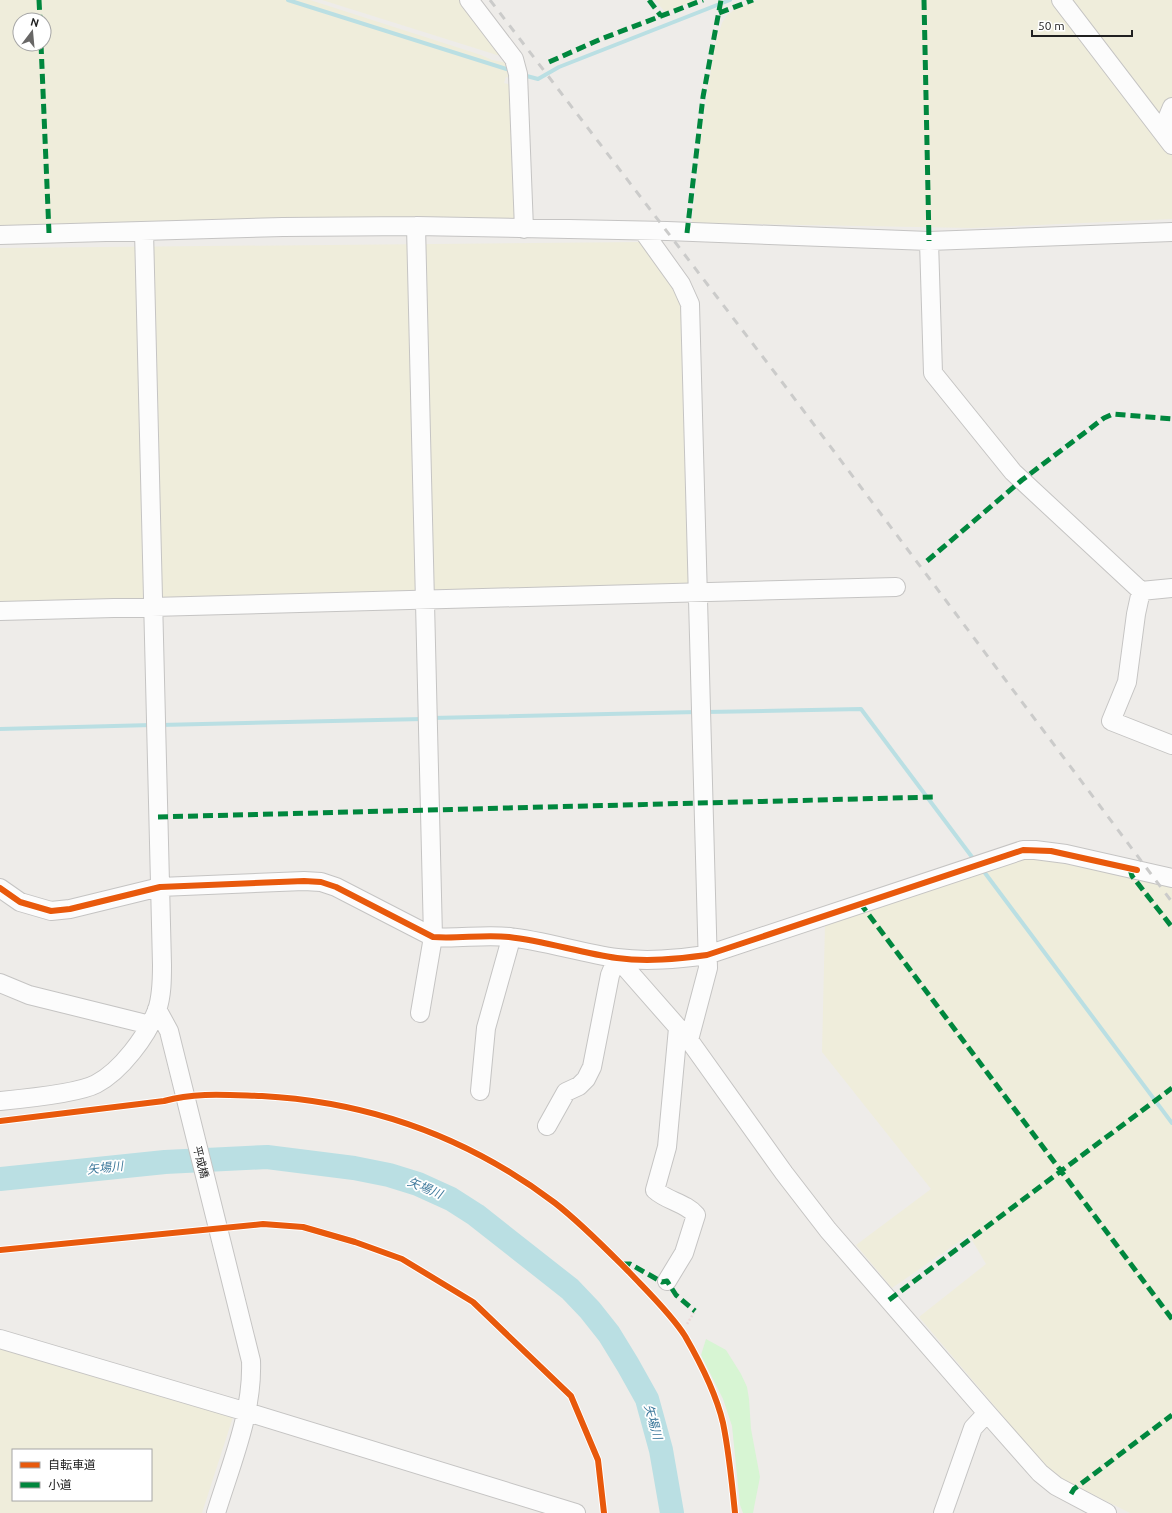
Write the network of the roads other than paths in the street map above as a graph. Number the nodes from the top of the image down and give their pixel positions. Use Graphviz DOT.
graph roads {
  1 [pos="470,0"];
  2 [pos="1061,0"];
  3 [pos="1172,107"];
  4 [pos="1167,138"];
  5 [pos="416,226"];
  6 [pos="524,229"];
  7 [pos="144,231"];
  8 [pos="643,231"];
  9 [pos="1172,232"];
  10 [pos="0,235"];
  11 [pos="929,240"];
  12 [pos="896,587"];
  13 [pos="1172,588"];
  14 [pos="1141,591"];
  15 [pos="696,593"];
  16 [pos="424,599"];
  17 [pos="152,608"];
  18 [pos="0,611"];
  19 [pos="1172,745"];
  20 [pos="1170,878"];
  21 [pos="160,887"];
  22 [pos="0,888"];
  23 [pos="434,937"];
  24 [pos="510,937"];
  25 [pos="707,955"];
  26 [pos="617,958"];
  27 [pos="0,983"];
  28 [pos="420,1013"];
  29 [pos="154,1017"];
  30 [pos="684,1034"];
  31 [pos="480,1091"];
  32 [pos="0,1100"];
  33 [pos="547,1126"];
  34 [pos="667,1281"];
  35 [pos="0,1340"];
  36 [pos="247,1412"];
  37 [pos="987,1414"];
  38 [pos="216,1513"];
  39 [pos="576,1513"];
  40 [pos="943,1513"];
  41 [pos="1107,1513"];
  1 -- 6 [label="street"];
  2 -- 4 [label="street"];
  3 -- 4 [label="street"];
  5 -- 6 [label="street"];
  5 -- 7 [label="street"];
  5 -- 16 [label="street"];
  6 -- 8 [label="street"];
  7 -- 10 [label="street"];
  7 -- 17 [label="street"];
  8 -- 11 [label="street"];
  8 -- 15 [label="street"];
  9 -- 11 [label="street"];
  11 -- 14 [label="street"];
  12 -- 15 [label="street"];
  13 -- 14 [label="street"];
  14 -- 19 [label="street"];
  15 -- 16 [label="street"];
  15 -- 25 [label="street"];
  16 -- 17 [label="street"];
  16 -- 23 [label="street"];
  17 -- 18 [label="street"];
  17 -- 21 [label="street"];
  20 -- 25 [label="street"];
  21 -- 22 [label="street"];
  21 -- 23 [label="street"];
  21 -- 29 [label="street"];
  23 -- 24 [label="street"];
  23 -- 28 [label="street"];
  24 -- 26 [label="street"];
  24 -- 31 [label="street"];
  25 -- 26 [label="street"];
  25 -- 30 [label="street"];
  26 -- 30 [label="street"];
  26 -- 33 [label="street"];
  27 -- 29 [label="street"];
  29 -- 32 [label="street"];
  29 -- 36 [label="street, 平成橋"];
  30 -- 34 [label="street"];
  30 -- 37 [label="street"];
  35 -- 36 [label="street"];
  36 -- 38 [label="street, 平成橋"];
  36 -- 39 [label="street"];
  37 -- 40 [label="street"];
  37 -- 41 [label="street"];
}
